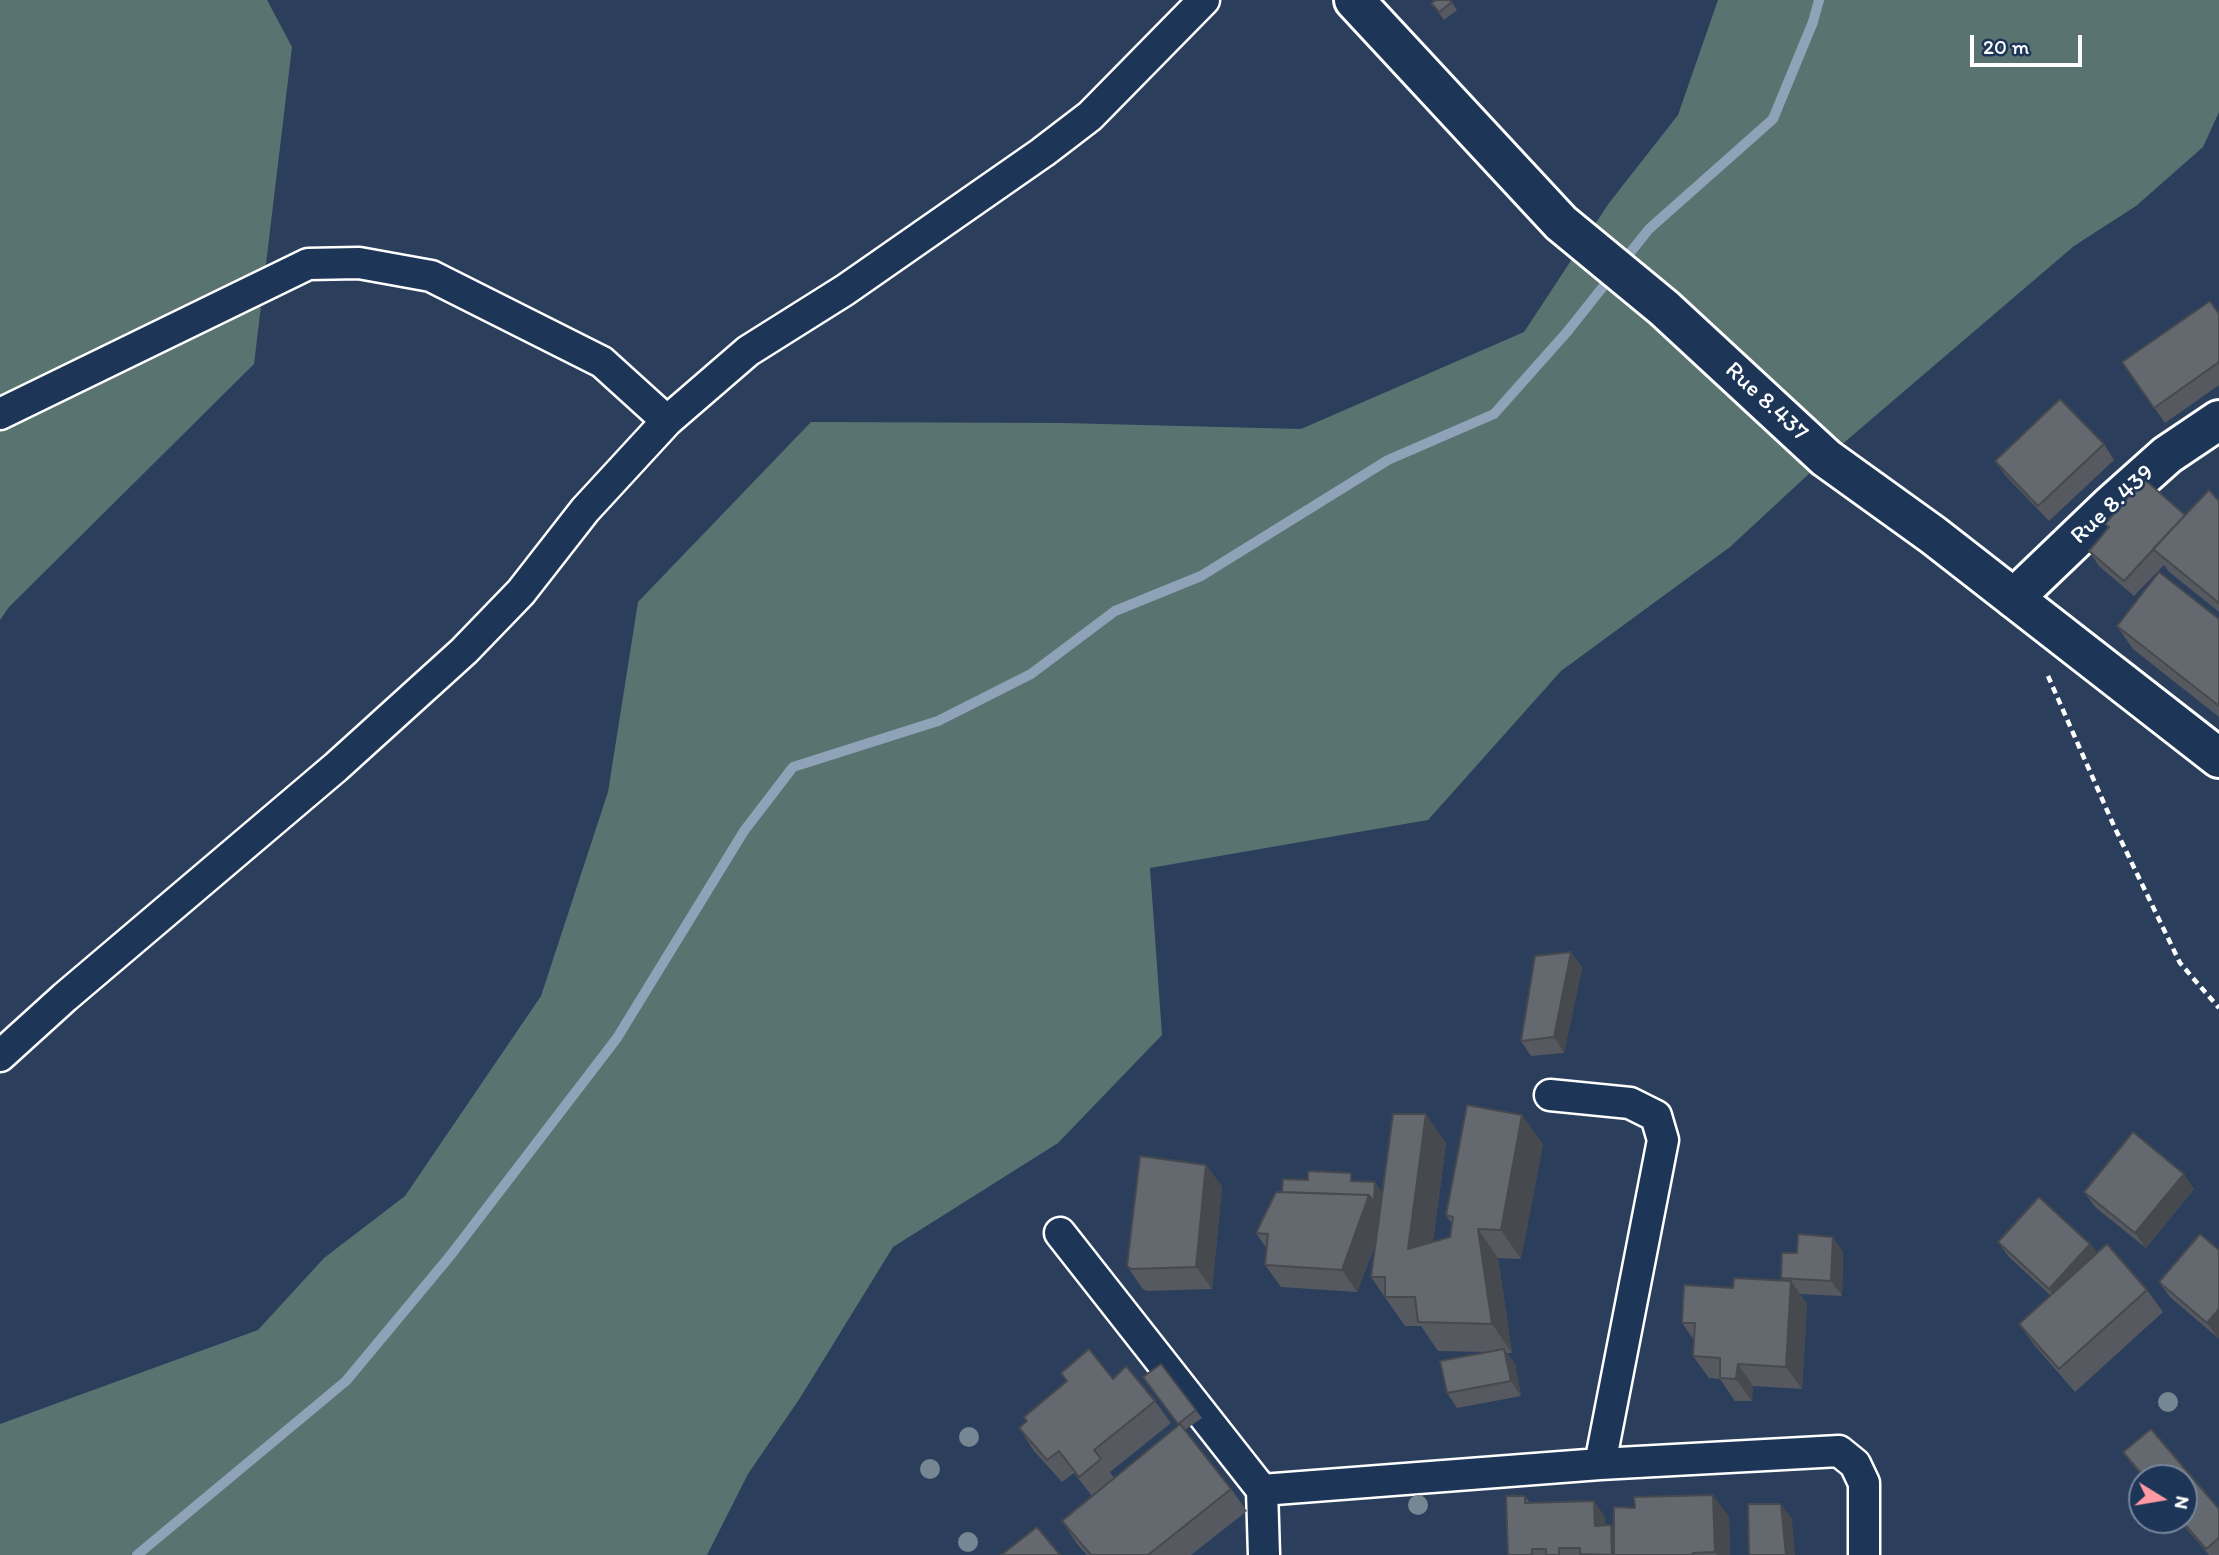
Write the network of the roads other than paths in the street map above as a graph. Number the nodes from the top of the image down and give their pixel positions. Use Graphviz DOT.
graph roads {
  1 [pos="1204,0"];
  2 [pos="1354,0"];
  3 [pos="0,414"];
  4 [pos="2219,420"];
  5 [pos="667,421"];
  6 [pos="2014,598"];
  7 [pos="2219,758"];
  8 [pos="0,1056"];
  9 [pos="1550,1095"];
  10 [pos="1060,1233"];
  11 [pos="1600,1464"];
  12 [pos="1262,1490"];
  13 [pos="1264,1555"];
  14 [pos="1864,1555"];
  1 -- 5 [label="street"];
  2 -- 6 [label="main road, Rue 8.437"];
  3 -- 5 [label="street"];
  4 -- 6 [label="main road, Rue 8.439"];
  5 -- 8 [label="street"];
  6 -- 7 [label="main road, Rue 8.437"];
  9 -- 11 [label="street"];
  10 -- 12 [label="street"];
  11 -- 12 [label="street"];
  11 -- 14 [label="street"];
  12 -- 13 [label="street"];
}
